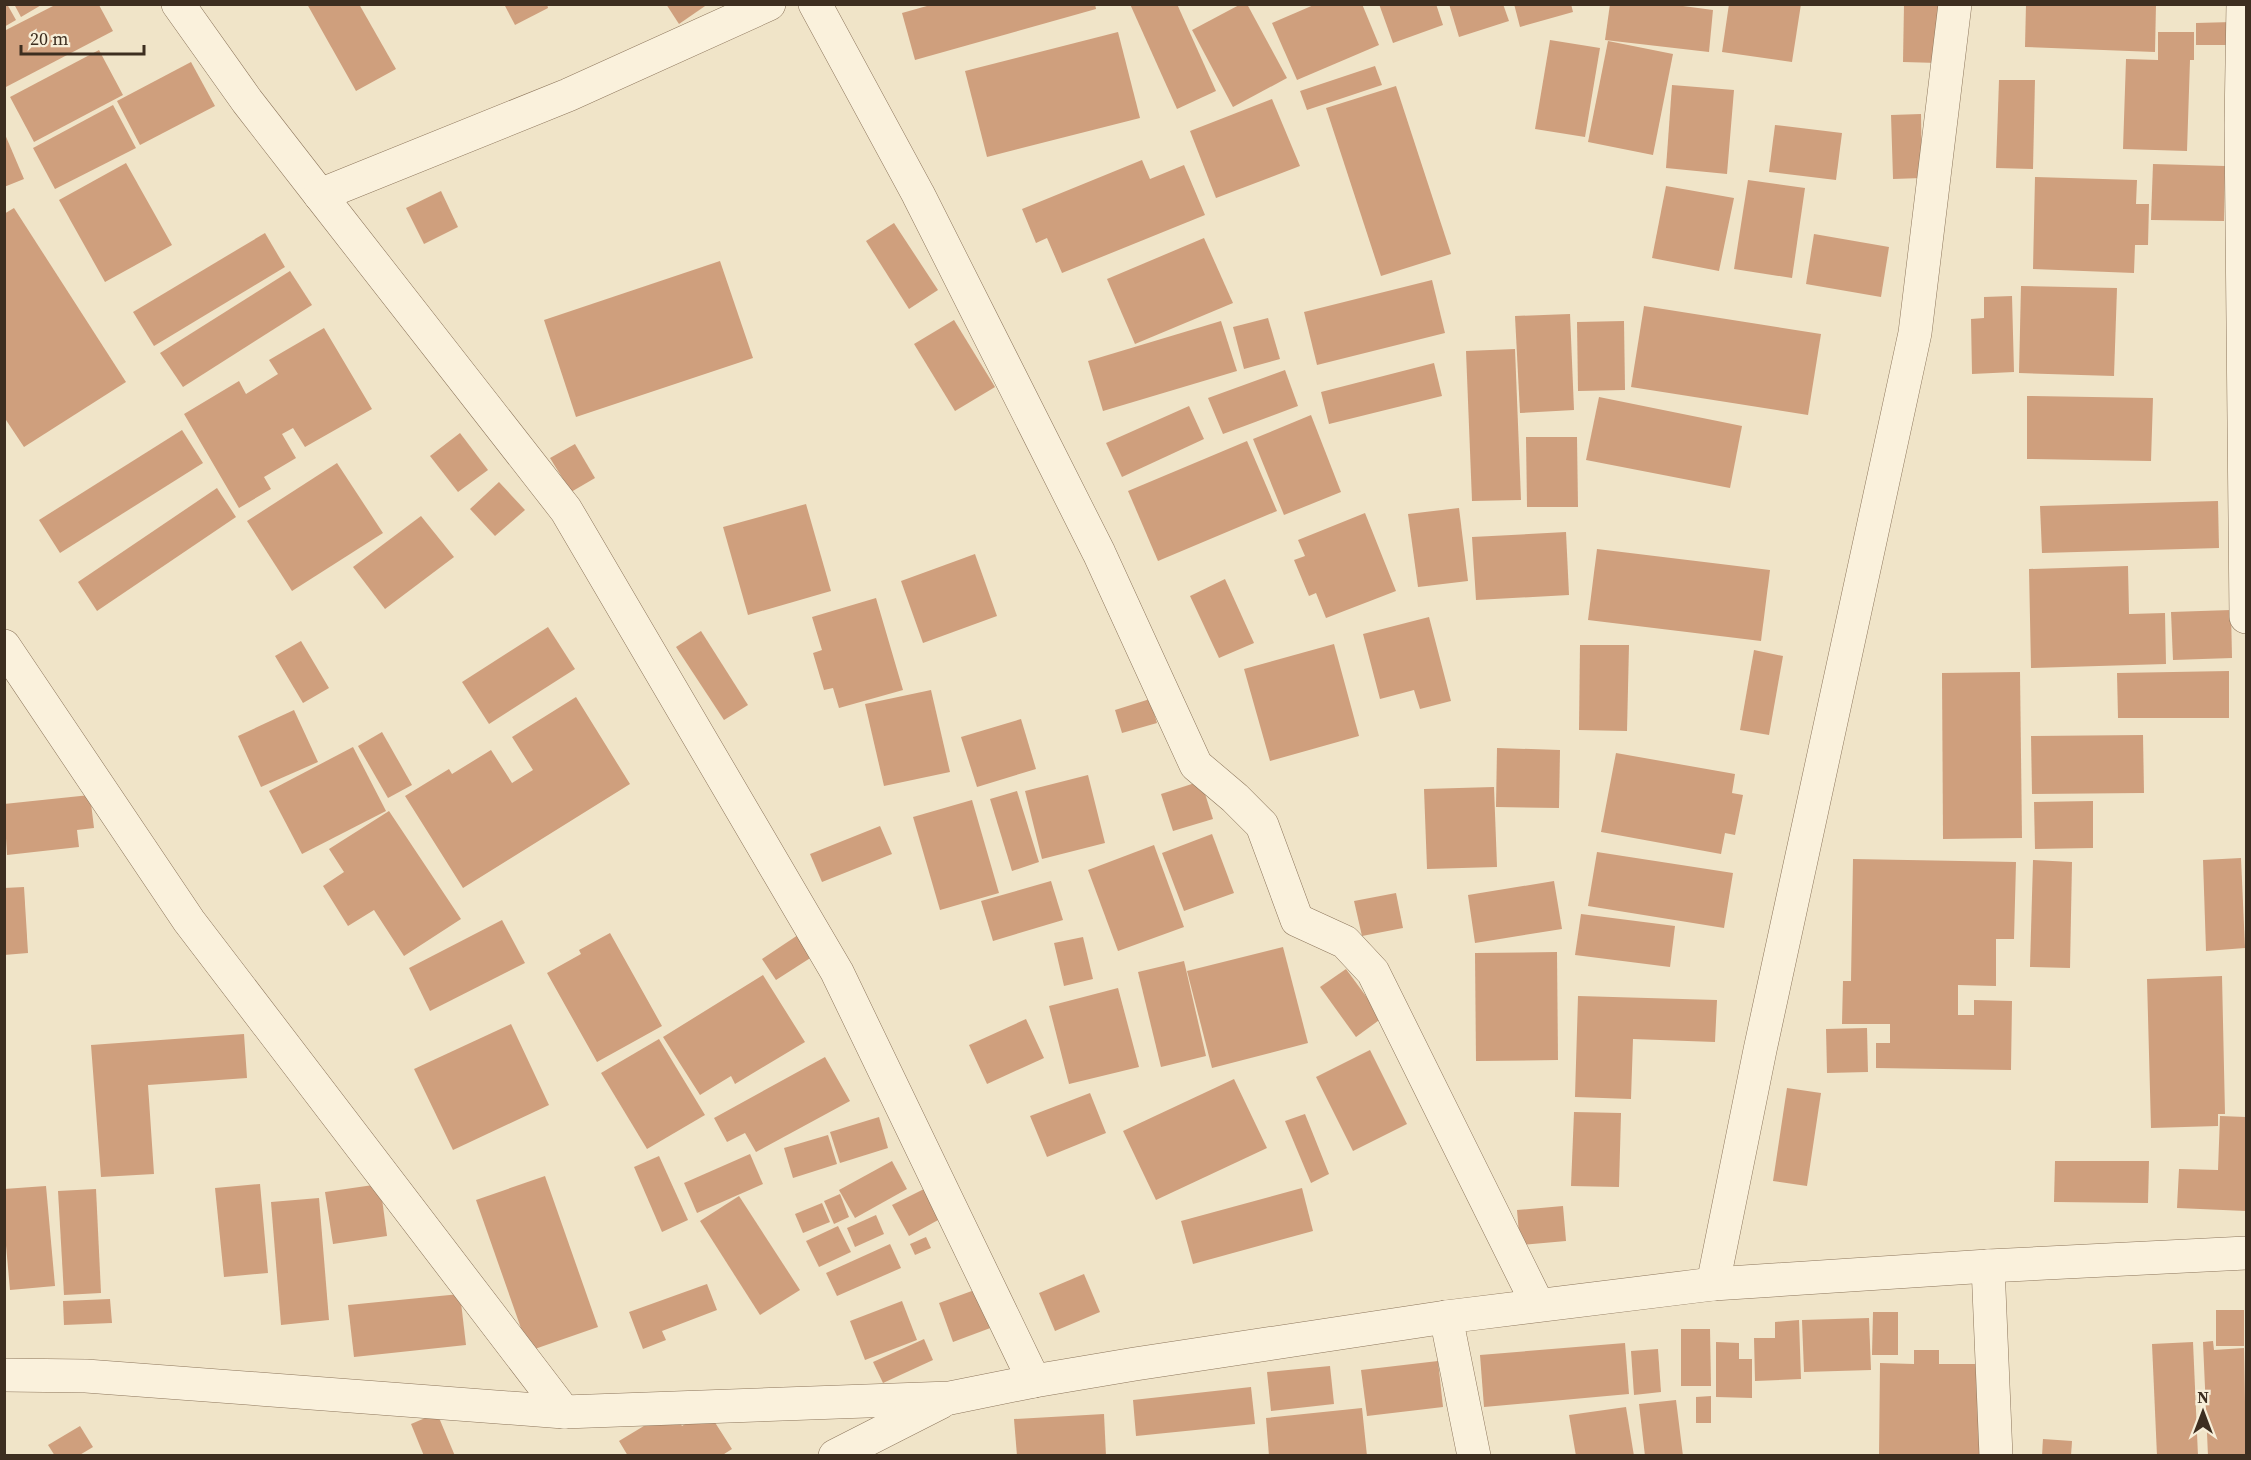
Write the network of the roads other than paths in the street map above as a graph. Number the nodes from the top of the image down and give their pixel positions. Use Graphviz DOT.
graph roads {
  1 [pos="178,4"];
  2 [pos="769,4"];
  3 [pos="815,4"];
  4 [pos="1955,4"];
  5 [pos="2243,4"];
  6 [pos="320,195"];
  7 [pos="2247,617"];
  8 [pos="4,646"];
  9 [pos="2247,1253"];
  10 [pos="1988,1266"];
  11 [pos="1713,1284"];
  12 [pos="1538,1305"];
  13 [pos="1446,1317"];
  14 [pos="4,1375"];
  15 [pos="1034,1381"];
  16 [pos="950,1398"];
  17 [pos="564,1412"];
  18 [pos="835,1455"];
  19 [pos="1474,1455"];
  20 [pos="1996,1455"];
  1 -- 6 [label="street"];
  2 -- 6 [label="street"];
  3 -- 12 [label="street"];
  4 -- 11 [label="street"];
  5 -- 7 [label="street"];
  6 -- 15 [label="street"];
  8 -- 17 [label="street"];
  9 -- 10 [label="street"];
  10 -- 11 [label="street"];
  10 -- 20 [label="street"];
  11 -- 12 [label="street"];
  12 -- 13 [label="street"];
  13 -- 15 [label="street"];
  13 -- 19 [label="street"];
  14 -- 17 [label="street"];
  15 -- 16 [label="street"];
  16 -- 17 [label="street"];
  16 -- 18 [label="street"];
}
